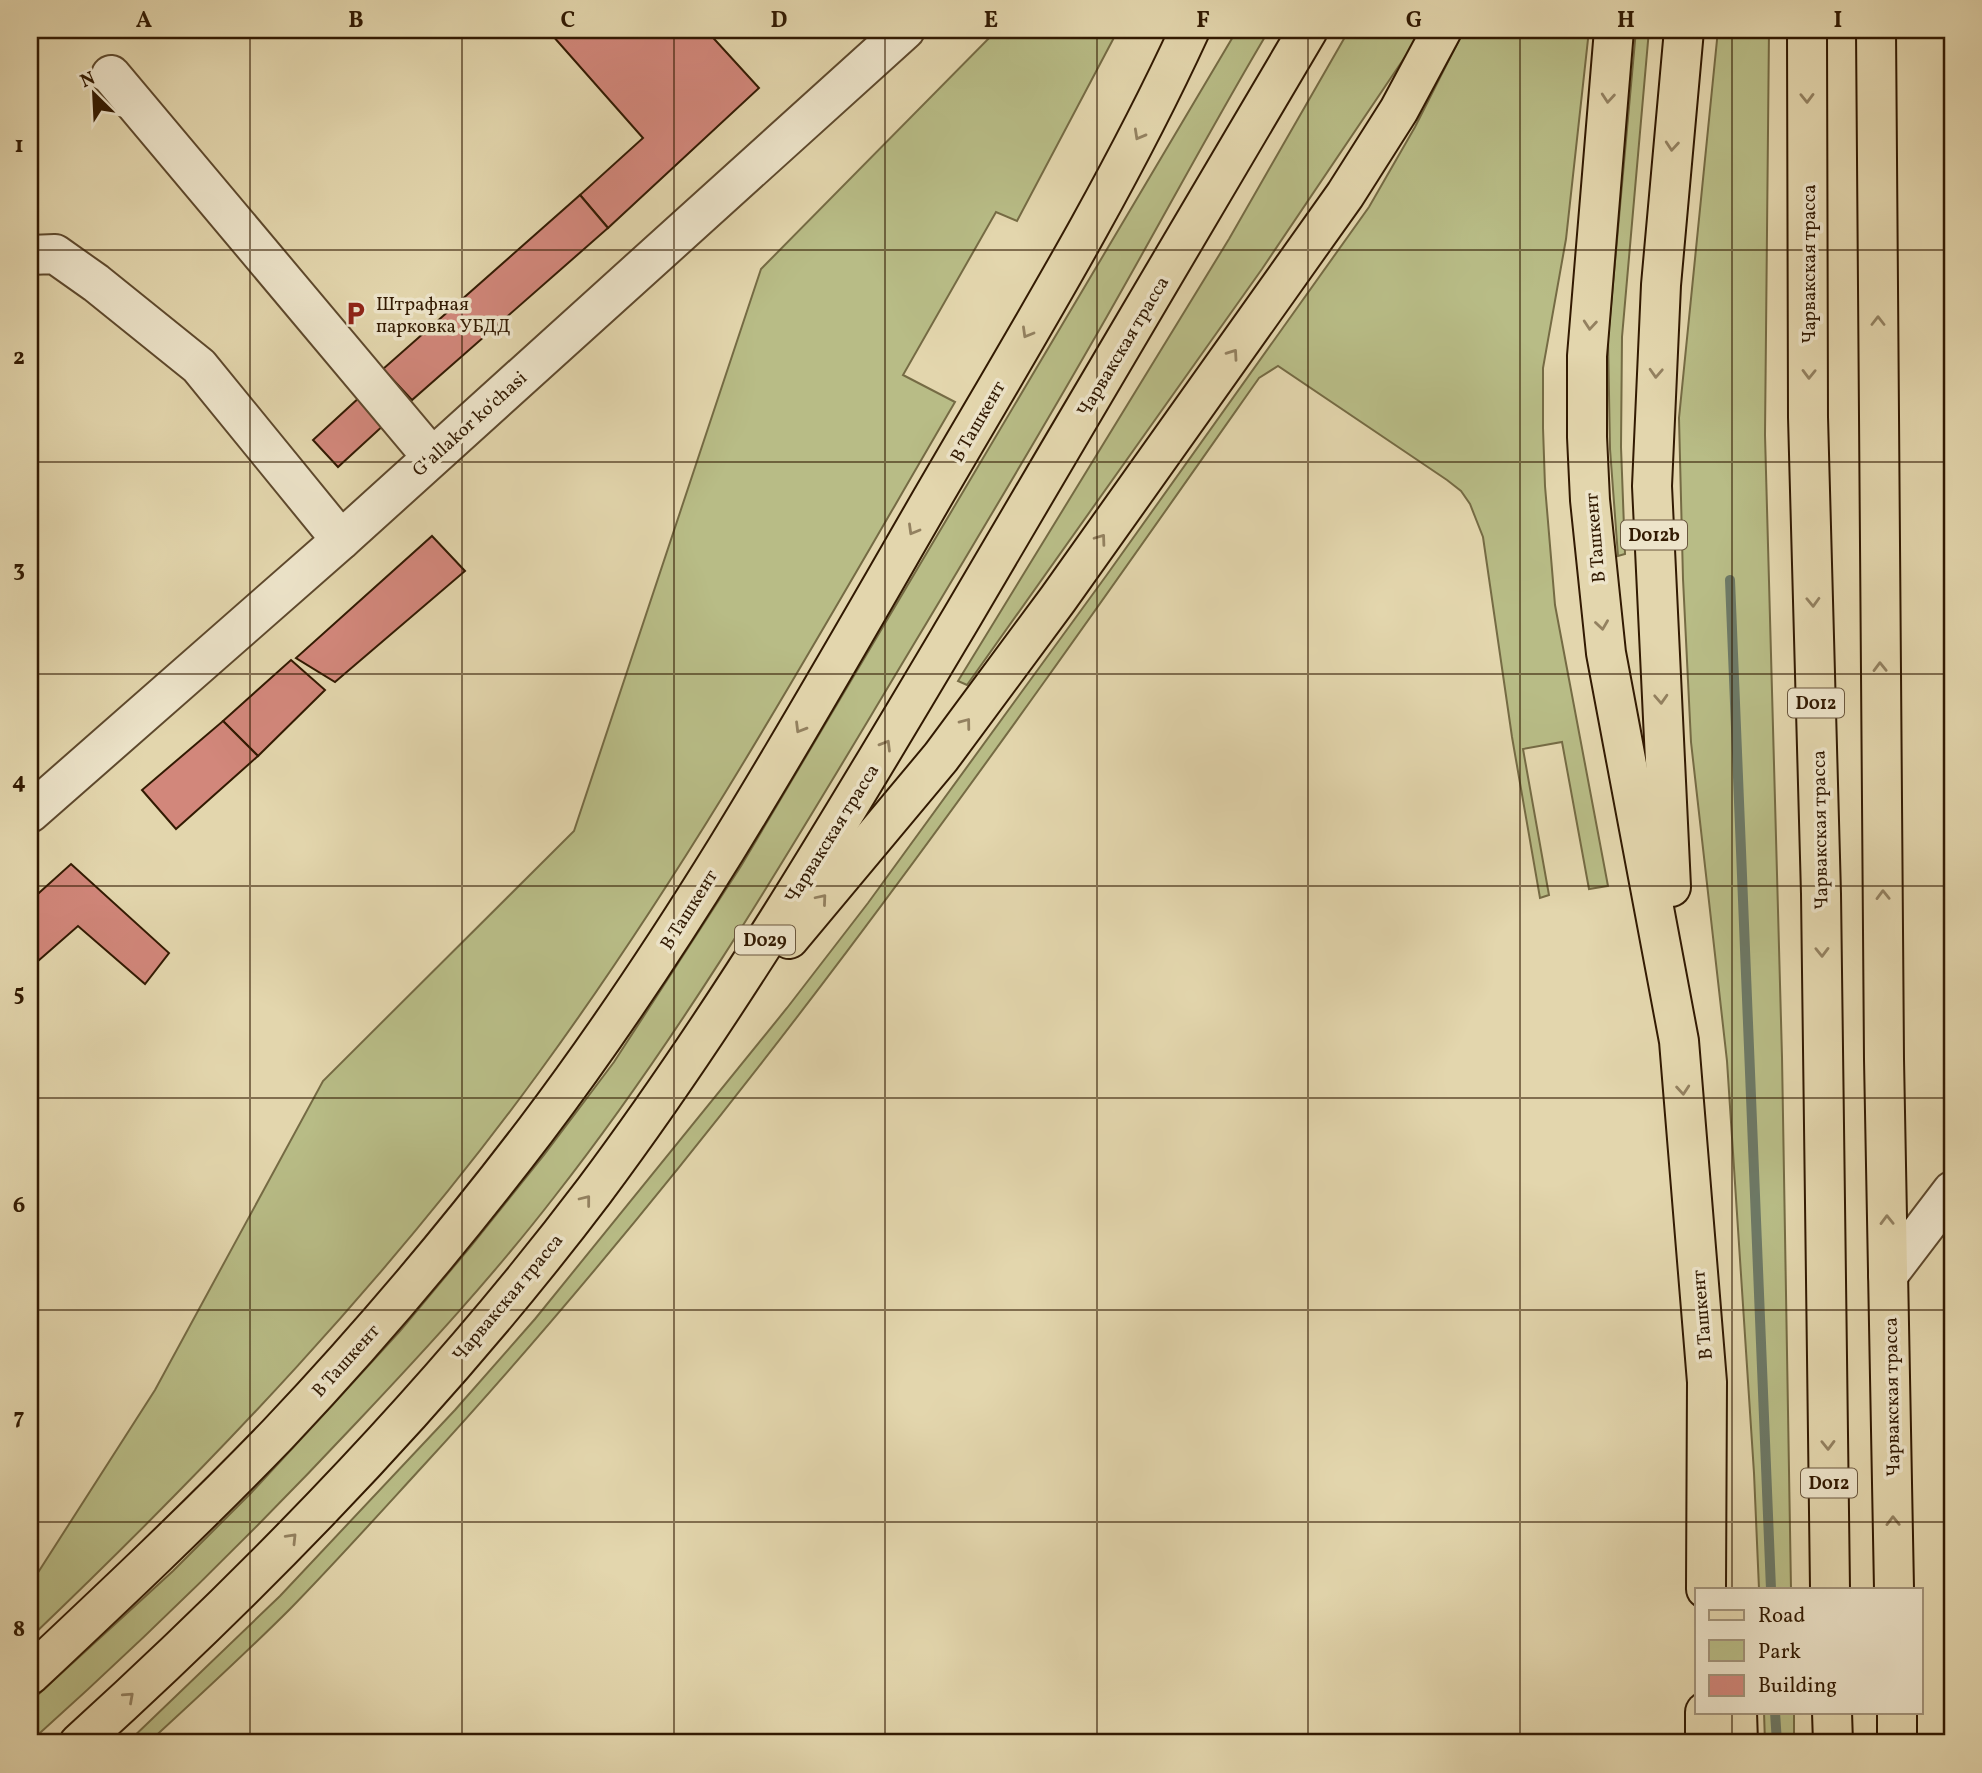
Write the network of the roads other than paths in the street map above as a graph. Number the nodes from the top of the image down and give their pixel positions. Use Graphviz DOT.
graph roads {
  1 [pos="905,30"];
  2 [pos="1190,30"];
  3 [pos="1209,30"];
  4 [pos="1308,30"];
  5 [pos="1442,30"];
  6 [pos="1614,30"];
  7 [pos="1684,30"];
  8 [pos="1807,30"];
  9 [pos="1877,30"];
  10 [pos="111,75"];
  11 [pos="1157,101"];
  12 [pos="30,255"];
  13 [pos="431,457"];
  14 [pos="341,540"];
  15 [pos="30,813"];
  16 [pos="1679,1041"];
  17 [pos="685,1065"];
  18 [pos="1952,1191"];
  19 [pos="1888,1275"];
  20 [pos="1707,1382"];
  21 [pos="1706,1588"];
  22 [pos="1730,1588"];
  23 [pos="1830,1588"];
  24 [pos="1894,1588"];
  25 [pos="30,1675"];
  26 [pos="1705,1714"];
  27 [pos="1737,1714"];
  28 [pos="1832,1714"];
  29 [pos="1897,1714"];
  30 [pos="79,1743"];
  31 [pos="1705,1743"];
  32 [pos="1738,1743"];
  33 [pos="1833,1743"];
  34 [pos="1897,1743"];
  1 -- 13 [label="street, Gʻallakor koʻchasi"];
  2 -- 11 [label="main road, В Ташкент"];
  3 -- 11 [label="main road"];
  17 -- 4 [label="main road, Чарвакская трасса / D029, one-way"];
  17 -- 5 [label="main road, one-way"];
  6 -- 16 [label="main road, В Ташкент, one-way"];
  7 -- 16 [label="main road, В Ташкент / D012b, one-way"];
  8 -- 23 [label="main road, Чарвакская трасса / D012, one-way"];
  19 -- 9 [label="main road, Чарвакская трасса, one-way"];
  10 -- 13 [label="street"];
  11 -- 25 [label="main road, В Ташкент, one-way"];
  12 -- 14 [label="street"];
  13 -- 14 [label="street, Gʻallakor koʻchasi"];
  14 -- 15 [label="street, Gʻallakor koʻchasi"];
  16 -- 20 [label="main road, В Ташкент, one-way"];
  30 -- 17 [label="main road, Чарвакская трасса / D029, one-way"];
  18 -- 19 [label="street"];
  24 -- 19 [label="main road, Чарвакская трасса, one-way"];
  20 -- 21 [label="main road, В Ташкент"];
  20 -- 22 [label="main road"];
  26 -- 31 [label="main road"];
  27 -- 32 [label="main road"];
  28 -- 33 [label="main road"];
  29 -- 34 [label="main road"];
}
